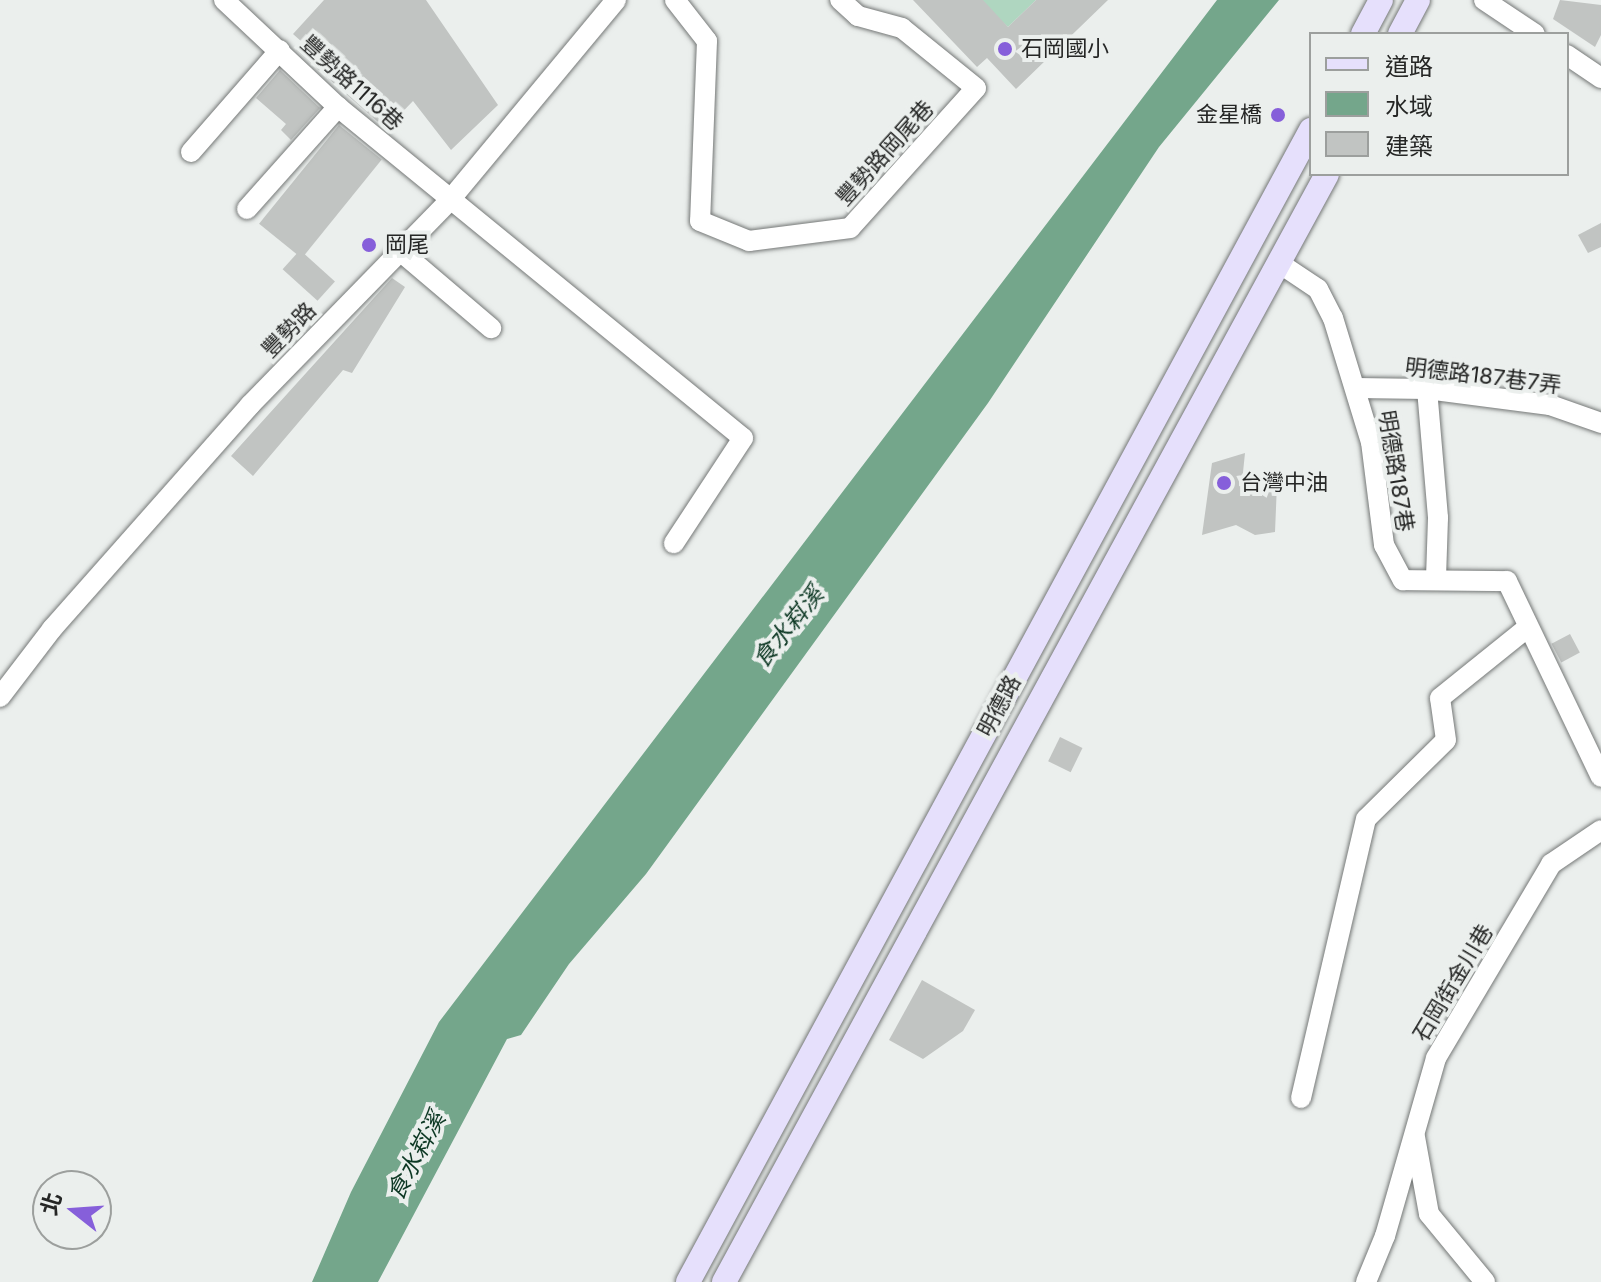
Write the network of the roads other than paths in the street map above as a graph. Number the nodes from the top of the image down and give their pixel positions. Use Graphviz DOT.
graph roads {
  1 [pos="224,0"];
  2 [pos="616,0"];
  3 [pos="675,0"];
  4 [pos="840,0"];
  5 [pos="1381,0"];
  6 [pos="1418,0"];
  7 [pos="1484,0"];
  8 [pos="1364,32"];
  9 [pos="1401,32"];
  10 [pos="1532,32"];
  11 [pos="280,50"];
  12 [pos="1569,56"];
  13 [pos="1601,78"];
  14 [pos="338,107"];
  15 [pos="1309,134"];
  16 [pos="191,152"];
  17 [pos="1326,176"];
  18 [pos="450,200"];
  19 [pos="247,209"];
  20 [pos="399,250"];
  21 [pos="1279,263"];
  22 [pos="491,328"];
  23 [pos="1356,388"];
  24 [pos="1427,389"];
  25 [pos="1601,423"];
  26 [pos="674,543"];
  27 [pos="1085,547"];
  28 [pos="1114,561"];
  29 [pos="1436,578"];
  30 [pos="1527,628"];
  31 [pos="0,697"];
  32 [pos="1601,777"];
  33 [pos="1601,830"];
  34 [pos="1301,1098"];
  35 [pos="1414,1133"];
  36 [pos="688,1282"];
  37 [pos="724,1282"];
  38 [pos="1366,1282"];
  39 [pos="1485,1282"];
  1 -- 11 [label="street, 豐勢路1116巷"];
  2 -- 18 [label="street, 豐勢路"];
  3 -- 4 [label="street, 豐勢路岡尾巷"];
  5 -- 8 [label="main road"];
  6 -- 9 [label="main road"];
  7 -- 10 [label="street"];
  11 -- 14 [label="street, 豐勢路1116巷"];
  11 -- 16 [label="street"];
  12 -- 13 [label="street"];
  14 -- 18 [label="street, 豐勢路1116巷"];
  14 -- 19 [label="street"];
  15 -- 27 [label="main road, 明德路"];
  17 -- 21 [label="main road, 明德路"];
  18 -- 20 [label="street, 豐勢路"];
  18 -- 26 [label="street"];
  20 -- 22 [label="street"];
  20 -- 31 [label="street, 豐勢路"];
  21 -- 23 [label="street, 明德路187巷"];
  21 -- 28 [label="main road, 明德路"];
  23 -- 24 [label="street, 明德路187巷7弄"];
  23 -- 29 [label="street, 明德路187巷"];
  24 -- 25 [label="street, 明德路187巷7弄"];
  24 -- 29 [label="street"];
  27 -- 28 [label="main road"];
  27 -- 36 [label="main road, 明德路"];
  28 -- 37 [label="main road, 明德路"];
  29 -- 30 [label="street, 明德路187巷"];
  30 -- 32 [label="street, 明德路187巷"];
  30 -- 34 [label="street"];
  33 -- 35 [label="street, 石岡街金川巷"];
  35 -- 38 [label="street, 石岡街金川巷"];
  35 -- 39 [label="street"];
}
